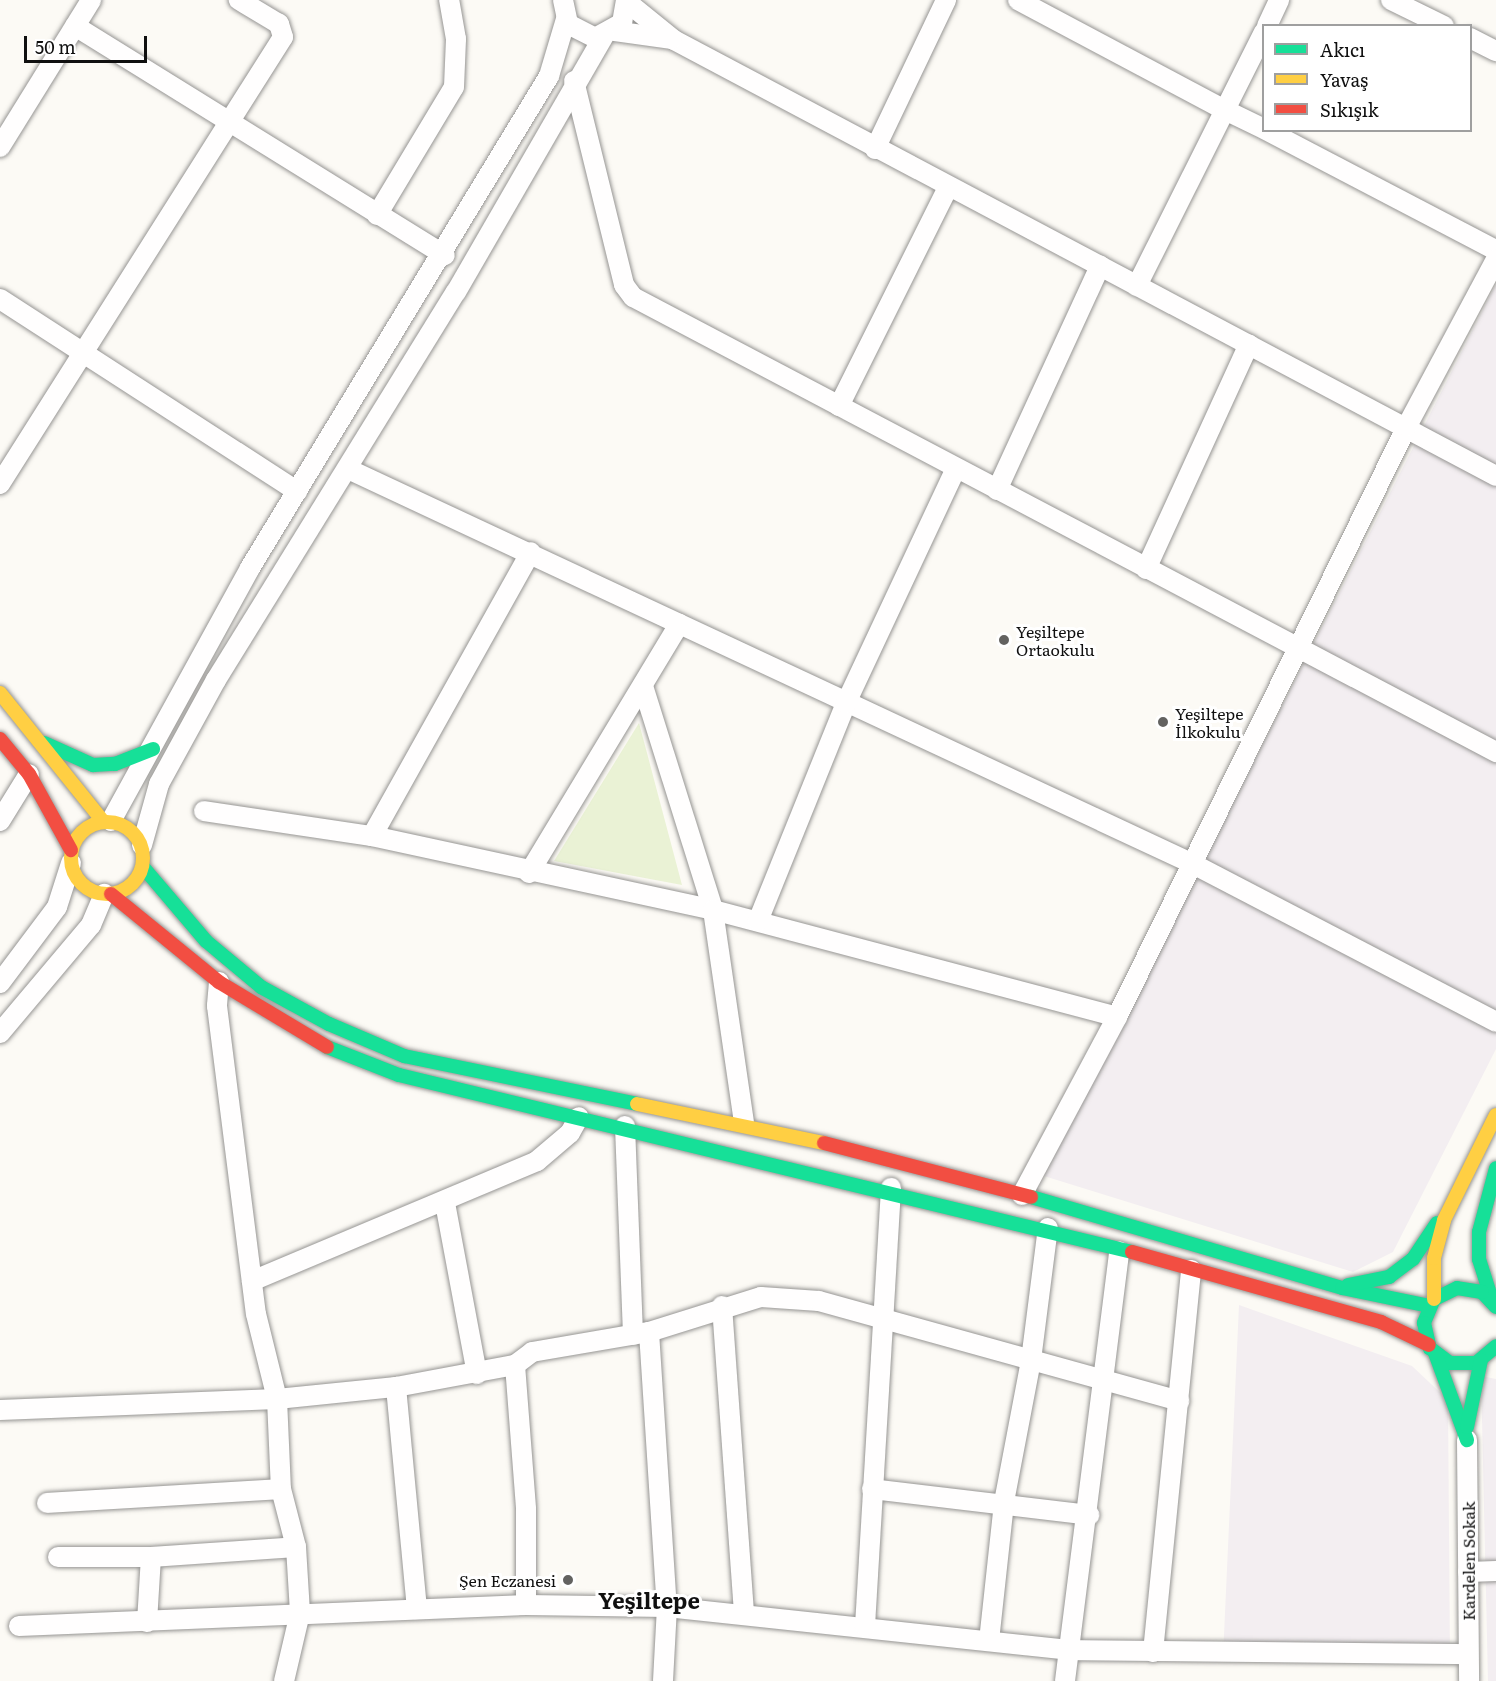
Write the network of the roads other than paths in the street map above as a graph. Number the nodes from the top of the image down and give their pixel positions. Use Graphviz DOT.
graph roads {
  1 [pos="91,0"];
  2 [pos="239,0"];
  3 [pos="449,0"];
  4 [pos="946,0"];
  5 [pos="1018,0"];
  6 [pos="1279,0"];
  7 [pos="1391,0"];
  8 [pos="626,1"];
  9 [pos="565,10"];
  10 [pos="1268,24"];
  11 [pos="1440,24"];
  12 [pos="75,26"];
  13 [pos="609,34"];
  14 [pos="1262,34"];
  15 [pos="1472,39"];
  16 [pos="674,40"];
  17 [pos="1496,51"];
  18 [pos="574,81"];
  19 [pos="1225,110"];
  20 [pos="227,120"];
  21 [pos="1262,128"];
  22 [pos="1269,132"];
  23 [pos="0,147"];
  24 [pos="875,149"];
  25 [pos="948,187"];
  26 [pos="377,215"];
  27 [pos="1496,249"];
  28 [pos="445,255"];
  29 [pos="1496,259"];
  30 [pos="1100,266"];
  31 [pos="1137,286"];
  32 [pos="0,299"];
  33 [pos="1249,344"];
  34 [pos="85,353"];
  35 [pos="839,406"];
  36 [pos="1407,426"];
  37 [pos="956,468"];
  38 [pos="348,469"];
  39 [pos="1496,476"];
  40 [pos="0,484"];
  41 [pos="997,490"];
  42 [pos="297,491"];
  43 [pos="531,552"];
  44 [pos="1146,569"];
  45 [pos="679,624"];
  46 [pos="1299,649"];
  47 [pos="644,686"];
  48 [pos="0,693"];
  49 [pos="846,703"];
  50 [pos="31,733"];
  51 [pos="0,739"];
  52 [pos="153,749"];
  53 [pos="1496,752"];
  54 [pos="29,774"];
  55 [pos="204,811"];
  56 [pos="0,821"];
  57 [pos="107,821"];
  58 [pos="372,836"];
  59 [pos="142,845"];
  60 [pos="71,856"];
  61 [pos="1193,864"];
  62 [pos="142,867"];
  63 [pos="529,873"];
  64 [pos="108,894"];
  65 [pos="713,910"];
  66 [pos="758,921"];
  67 [pos="219,982"];
  68 [pos="0,983"];
  69 [pos="1117,1017"];
  70 [pos="1496,1022"];
  71 [pos="0,1033"];
  72 [pos="1496,1115"];
  73 [pos="579,1117"];
  74 [pos="744,1122"];
  75 [pos="625,1126"];
  76 [pos="1496,1168"];
  77 [pos="891,1188"];
  78 [pos="1022,1195"];
  79 [pos="1455,1198"];
  80 [pos="445,1203"];
  81 [pos="1048,1228"];
  82 [pos="1119,1251"];
  83 [pos="1191,1270"];
  84 [pos="252,1281"];
  85 [pos="1327,1284"];
  86 [pos="1432,1303"];
  87 [pos="1494,1304"];
  88 [pos="722,1306"];
  89 [pos="881,1317"];
  90 [pos="641,1333"];
  91 [pos="1432,1349"];
  92 [pos="1490,1355"];
  93 [pos="1031,1360"];
  94 [pos="514,1365"];
  95 [pos="477,1374"];
  96 [pos="1106,1381"];
  97 [pos="396,1387"];
  98 [pos="277,1399"];
  99 [pos="1179,1401"];
  100 [pos="0,1410"];
  101 [pos="1467,1440"];
  102 [pos="281,1489"];
  103 [pos="872,1489"];
  104 [pos="1004,1502"];
  105 [pos="47,1503"];
  106 [pos="1089,1515"];
  107 [pos="296,1547"];
  108 [pos="58,1557"];
  109 [pos="151,1557"];
  110 [pos="1496,1571"];
  111 [pos="1468,1572"];
  112 [pos="526,1605"];
  113 [pos="667,1607"];
  114 [pos="417,1609"];
  115 [pos="744,1611"];
  116 [pos="300,1613"];
  117 [pos="147,1622"];
  118 [pos="19,1626"];
  119 [pos="865,1626"];
  120 [pos="989,1641"];
  121 [pos="1069,1650"];
  122 [pos="1153,1652"];
  123 [pos="1468,1654"];
  124 [pos="284,1681"];
  125 [pos="663,1681"];
  126 [pos="1065,1681"];
  127 [pos="1468,1681"];
  1 -- 12 [label="street"];
  2 -- 20 [label="street"];
  3 -- 26 [label="street"];
  4 -- 24 [label="street"];
  5 -- 19 [label="street"];
  6 -- 10 [label="street"];
  7 -- 11 [label="street"];
  8 -- 13 [label="street"];
  8 -- 16 [label="street"];
  9 -- 13 [label="street"];
  9 -- 28 [label="street"];
  12 -- 20 [label="street"];
  12 -- 23 [label="street"];
  13 -- 16 [label="street"];
  13 -- 18 [label="street"];
  14 -- 19 [label="street"];
  15 -- 17 [label="street"];
  16 -- 24 [label="street"];
  18 -- 35 [label="street"];
  18 -- 38 [label="street"];
  19 -- 21 [label="street"];
  19 -- 31 [label="street"];
  20 -- 26 [label="street"];
  20 -- 34 [label="street"];
  22 -- 27 [label="street"];
  24 -- 25 [label="street"];
  25 -- 30 [label="street"];
  25 -- 35 [label="street"];
  26 -- 28 [label="street"];
  28 -- 42 [label="street"];
  29 -- 36 [label="street"];
  30 -- 31 [label="street"];
  30 -- 41 [label="street"];
  31 -- 33 [label="street"];
  32 -- 34 [label="street"];
  33 -- 36 [label="street"];
  33 -- 44 [label="street"];
  34 -- 40 [label="street"];
  34 -- 42 [label="street"];
  35 -- 37 [label="street"];
  36 -- 39 [label="street"];
  36 -- 46 [label="street"];
  37 -- 41 [label="street"];
  37 -- 49 [label="street"];
  38 -- 43 [label="street"];
  38 -- 59 [label="street"];
  41 -- 44 [label="street"];
  42 -- 52 [label="street"];
  43 -- 45 [label="street"];
  43 -- 58 [label="street"];
  44 -- 46 [label="street"];
  45 -- 47 [label="street"];
  45 -- 49 [label="street"];
  46 -- 53 [label="street"];
  46 -- 61 [label="street"];
  47 -- 63 [label="street"];
  47 -- 65 [label="street"];
  48 -- 50 [label="main road"];
  49 -- 61 [label="street"];
  49 -- 66 [label="street"];
  50 -- 52 [label="main road"];
  50 -- 57 [label="main road"];
  51 -- 54 [label="main road"];
  52 -- 57 [label="street"];
  54 -- 56 [label="street"];
  54 -- 60 [label="main road"];
  55 -- 58 [label="street"];
  57 -- 59 [label="main road"];
  57 -- 60 [label="main road"];
  58 -- 63 [label="street"];
  59 -- 62 [label="main road"];
  60 -- 64 [label="main road"];
  60 -- 68 [label="street"];
  61 -- 69 [label="street"];
  61 -- 70 [label="street"];
  62 -- 64 [label="main road"];
  62 -- 74 [label="main road"];
  63 -- 65 [label="street"];
  64 -- 67 [label="main road"];
  64 -- 71 [label="street"];
  65 -- 66 [label="street"];
  65 -- 74 [label="street"];
  66 -- 69 [label="street"];
  67 -- 73 [label="main road"];
  67 -- 84 [label="street"];
  69 -- 78 [label="street"];
  72 -- 79 [label="main road"];
  73 -- 75 [label="main road"];
  73 -- 80 [label="street"];
  74 -- 78 [label="main road"];
  75 -- 77 [label="main road"];
  75 -- 90 [label="street"];
  76 -- 87 [label="main road"];
  77 -- 81 [label="main road"];
  77 -- 89 [label="street"];
  78 -- 85 [label="main road"];
  79 -- 85 [label="main road"];
  79 -- 86 [label="main road"];
  80 -- 84 [label="street"];
  80 -- 95 [label="street"];
  81 -- 82 [label="main road"];
  81 -- 93 [label="street"];
  82 -- 83 [label="main road"];
  82 -- 96 [label="street"];
  83 -- 91 [label="main road"];
  83 -- 99 [label="street"];
  84 -- 98 [label="street"];
  85 -- 86 [label="main road"];
  86 -- 87 [label="main road"];
  86 -- 91 [label="main road"];
  88 -- 89 [label="street"];
  88 -- 90 [label="street"];
  88 -- 115 [label="street"];
  89 -- 93 [label="street"];
  89 -- 103 [label="street"];
  90 -- 94 [label="street"];
  90 -- 113 [label="street"];
  91 -- 92 [label="main road"];
  91 -- 101 [label="main road"];
  92 -- 101 [label="main road"];
  93 -- 96 [label="street"];
  93 -- 104 [label="street"];
  94 -- 95 [label="street"];
  94 -- 112 [label="street"];
  95 -- 97 [label="street"];
  96 -- 99 [label="street"];
  96 -- 106 [label="street"];
  97 -- 98 [label="street"];
  97 -- 114 [label="street"];
  98 -- 100 [label="street"];
  98 -- 102 [label="street"];
  99 -- 122 [label="street"];
  101 -- 111 [label="street, Kardelen Sokak"];
  102 -- 105 [label="street"];
  102 -- 107 [label="street"];
  103 -- 104 [label="street"];
  103 -- 119 [label="street"];
  104 -- 106 [label="street"];
  104 -- 120 [label="street"];
  106 -- 121 [label="street"];
  107 -- 109 [label="street"];
  107 -- 116 [label="street"];
  108 -- 109 [label="street"];
  109 -- 117 [label="street"];
  110 -- 111 [label="street"];
  111 -- 123 [label="street, Kardelen Sokak"];
  112 -- 113 [label="street"];
  112 -- 114 [label="street"];
  113 -- 115 [label="street"];
  113 -- 125 [label="street"];
  114 -- 116 [label="street"];
  115 -- 119 [label="street"];
  116 -- 117 [label="street"];
  116 -- 124 [label="street"];
  117 -- 118 [label="street"];
  119 -- 120 [label="street"];
  120 -- 121 [label="street"];
  121 -- 122 [label="street"];
  121 -- 126 [label="street"];
  122 -- 123 [label="street"];
  123 -- 127 [label="street, Kardelen Sokak"];
}
